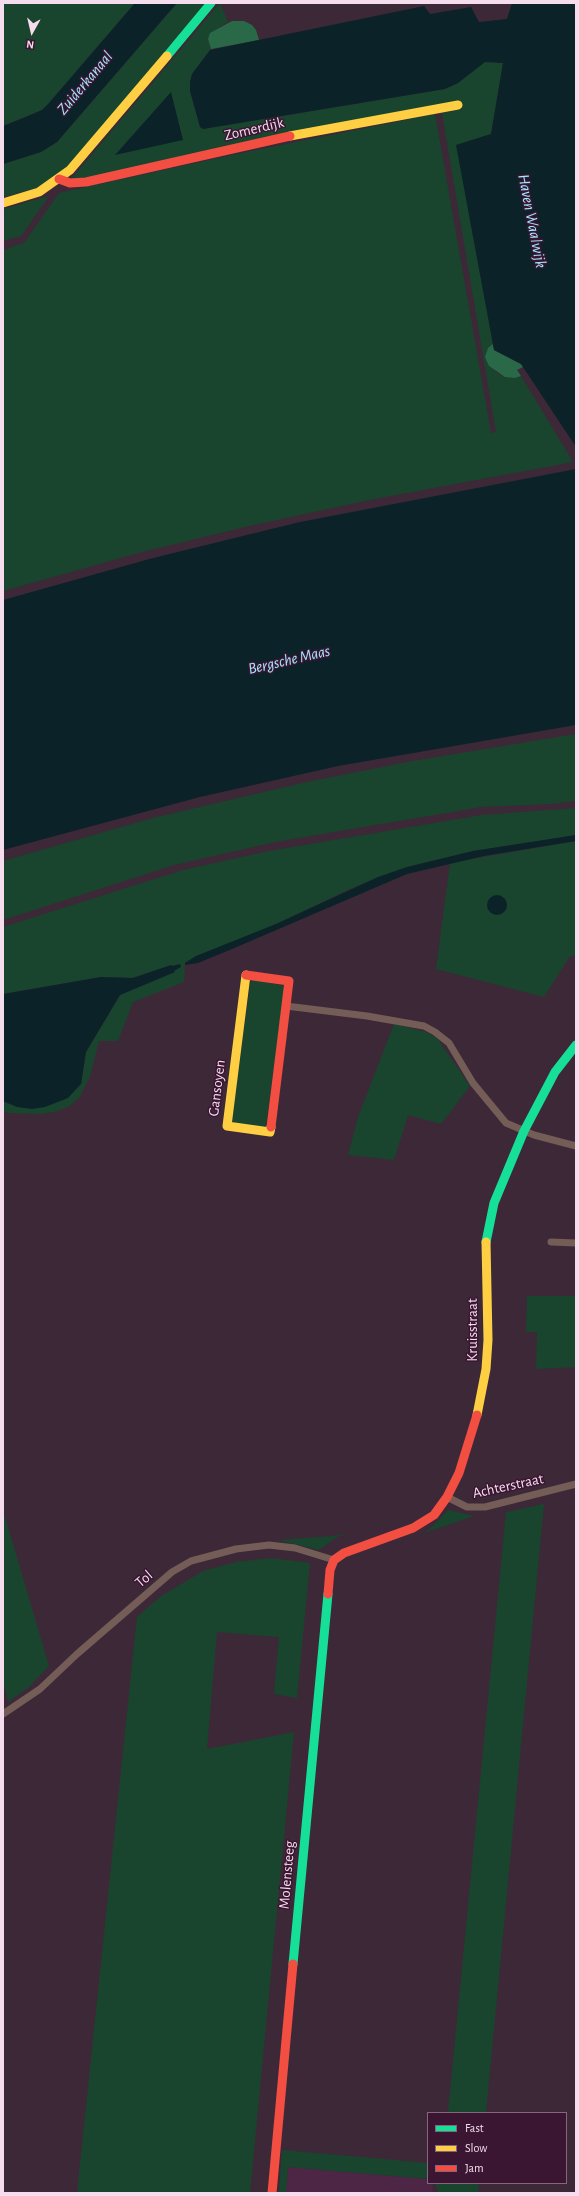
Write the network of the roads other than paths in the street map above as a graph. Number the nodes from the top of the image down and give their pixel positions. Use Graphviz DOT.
graph roads {
  1 [pos="211,3"];
  2 [pos="458,105"];
  3 [pos="59,179"];
  4 [pos="3,203"];
  5 [pos="286,1006"];
  6 [pos="576,1046"];
  7 [pos="524,1131"];
  8 [pos="576,1146"];
  9 [pos="551,1242"];
  10 [pos="576,1243"];
  11 [pos="576,1484"];
  12 [pos="447,1497"];
  13 [pos="334,1560"];
  14 [pos="3,1714"];
  15 [pos="272,2193"];
  1 -- 3 [label="street"];
  2 -- 3 [label="street, Zomerdijk"];
  3 -- 4 [label="street"];
  5 -- 5 [label="street, Gansoyen"];
  5 -- 7 [label="street"];
  6 -- 7 [label="street, Kruisstraat"];
  7 -- 8 [label="street"];
  7 -- 12 [label="street, Kruisstraat"];
  9 -- 10 [label="street"];
  11 -- 12 [label="street, Achterstraat"];
  12 -- 13 [label="street, Kruisstraat"];
  13 -- 14 [label="street, Tol"];
  13 -- 15 [label="street, Molensteeg"];
}
